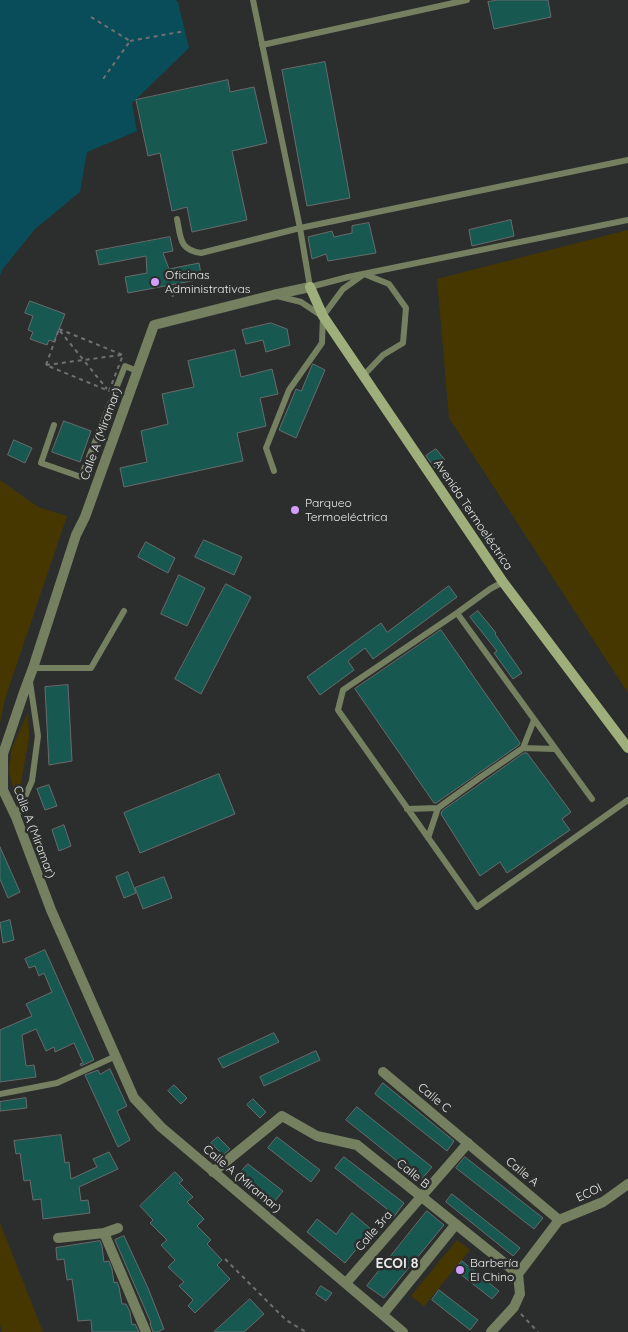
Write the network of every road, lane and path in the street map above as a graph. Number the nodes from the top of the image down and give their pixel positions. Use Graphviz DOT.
graph roads {
  1 [pos="253,0"];
  2 [pos="467,0"];
  3 [pos="91,17"];
  4 [pos="185,31"];
  5 [pos="130,41"];
  6 [pos="262,45"];
  7 [pos="101,82"];
  8 [pos="628,160"];
  9 [pos="177,219"];
  10 [pos="628,220"];
  11 [pos="300,228"];
  12 [pos="364,274"];
  13 [pos="170,285"];
  14 [pos="310,287"];
  15 [pos="273,295"];
  16 [pos="172,297"];
  17 [pos="323,316"];
  18 [pos="59,329"];
  19 [pos="124,355"];
  20 [pos="84,360"];
  21 [pos="46,365"];
  22 [pos="137,371"];
  23 [pos="363,376"];
  24 [pos="109,391"];
  25 [pos="54,425"];
  26 [pos="274,471"];
  27 [pos="503,582"];
  28 [pos="124,611"];
  29 [pos="457,613"];
  30 [pos="31,673"];
  31 [pos="534,720"];
  32 [pos="523,748"];
  33 [pos="628,748"];
  34 [pos="556,749"];
  35 [pos="1,754"];
  36 [pos="592,799"];
  37 [pos="628,800"];
  38 [pos="438,808"];
  39 [pos="407,809"];
  40 [pos="16,817"];
  41 [pos="428,838"];
  42 [pos="116,1056"];
  43 [pos="384,1072"];
  44 [pos="0,1094"];
  45 [pos="468,1143"];
  46 [pos="213,1172"];
  47 [pos="628,1184"];
  48 [pos="421,1196"];
  49 [pos="559,1220"];
  50 [pos="456,1224"];
  51 [pos="118,1228"];
  52 [pos="104,1233"];
  53 [pos="58,1238"];
  54 [pos="225,1259"];
  55 [pos="518,1274"];
  56 [pos="346,1283"];
  57 [pos="514,1307"];
  58 [pos="383,1314"];
  59 [pos="146,1332"];
  60 [pos="306,1332"];
  61 [pos="403,1332"];
  62 [pos="491,1332"];
  63 [pos="538,1332"];
  1 -- 6 [label="lane"];
  2 -- 6 [label="lane"];
  3 -- 5 [label="path"];
  4 -- 5 [label="path"];
  5 -- 7 [label="path"];
  6 -- 11 [label="lane"];
  8 -- 11 [label="lane"];
  9 -- 11 [label="lane"];
  10 -- 12 [label="lane"];
  11 -- 14 [label="lane"];
  12 -- 14 [label="lane"];
  12 -- 17 [label="lane"];
  12 -- 23 [label="lane"];
  13 -- 16 [label="path"];
  14 -- 15 [label="street, Calle A (Miramar)"];
  14 -- 17 [label="main road, Avenida Termoeléctrica"];
  15 -- 17 [label="lane"];
  15 -- 22 [label="street, Calle A (Miramar)"];
  17 -- 23 [label="main road, Avenida Termoeléctrica"];
  17 -- 26 [label="lane"];
  18 -- 19 [label="path"];
  18 -- 20 [label="path"];
  18 -- 21 [label="path"];
  19 -- 20 [label="path"];
  19 -- 24 [label="path"];
  20 -- 21 [label="path"];
  20 -- 24 [label="path"];
  21 -- 24 [label="path"];
  22 -- 25 [label="lane"];
  22 -- 30 [label="street, Calle A (Miramar)"];
  23 -- 27 [label="main road, Avenida Termoeléctrica"];
  27 -- 29 [label="lane"];
  27 -- 33 [label="main road, Avenida Termoeléctrica"];
  28 -- 30 [label="lane"];
  29 -- 31 [label="lane"];
  29 -- 39 [label="lane"];
  30 -- 35 [label="street, Calle A (Miramar)"];
  30 -- 40 [label="lane"];
  31 -- 32 [label="lane"];
  31 -- 34 [label="lane"];
  32 -- 34 [label="lane"];
  32 -- 38 [label="lane"];
  34 -- 36 [label="lane"];
  35 -- 40 [label="street, Calle A (Miramar)"];
  37 -- 41 [label="lane"];
  38 -- 39 [label="lane"];
  38 -- 41 [label="lane"];
  39 -- 41 [label="lane"];
  40 -- 42 [label="street, Calle A (Miramar)"];
  42 -- 44 [label="lane"];
  42 -- 46 [label="street, Calle A (Miramar)"];
  43 -- 45 [label="street, Calle C"];
  45 -- 48 [label="street, Calle 3ra"];
  45 -- 49 [label="street, Calle A"];
  46 -- 48 [label="street, Calle B"];
  46 -- 56 [label="street, Calle A (Miramar)"];
  47 -- 49 [label="street, ECOI"];
  48 -- 50 [label="street, Calle B"];
  48 -- 56 [label="street, Calle 3ra"];
  49 -- 55 [label="street"];
  50 -- 55 [label="street, Calle B"];
  50 -- 58 [label="street"];
  51 -- 52 [label="street"];
  52 -- 53 [label="street"];
  52 -- 59 [label="street"];
  54 -- 60 [label="path"];
  55 -- 57 [label="street"];
  56 -- 58 [label="street, Calle A (Miramar)"];
  57 -- 62 [label="street"];
  57 -- 63 [label="path"];
  58 -- 61 [label="street, Calle A (Miramar)"];
}
